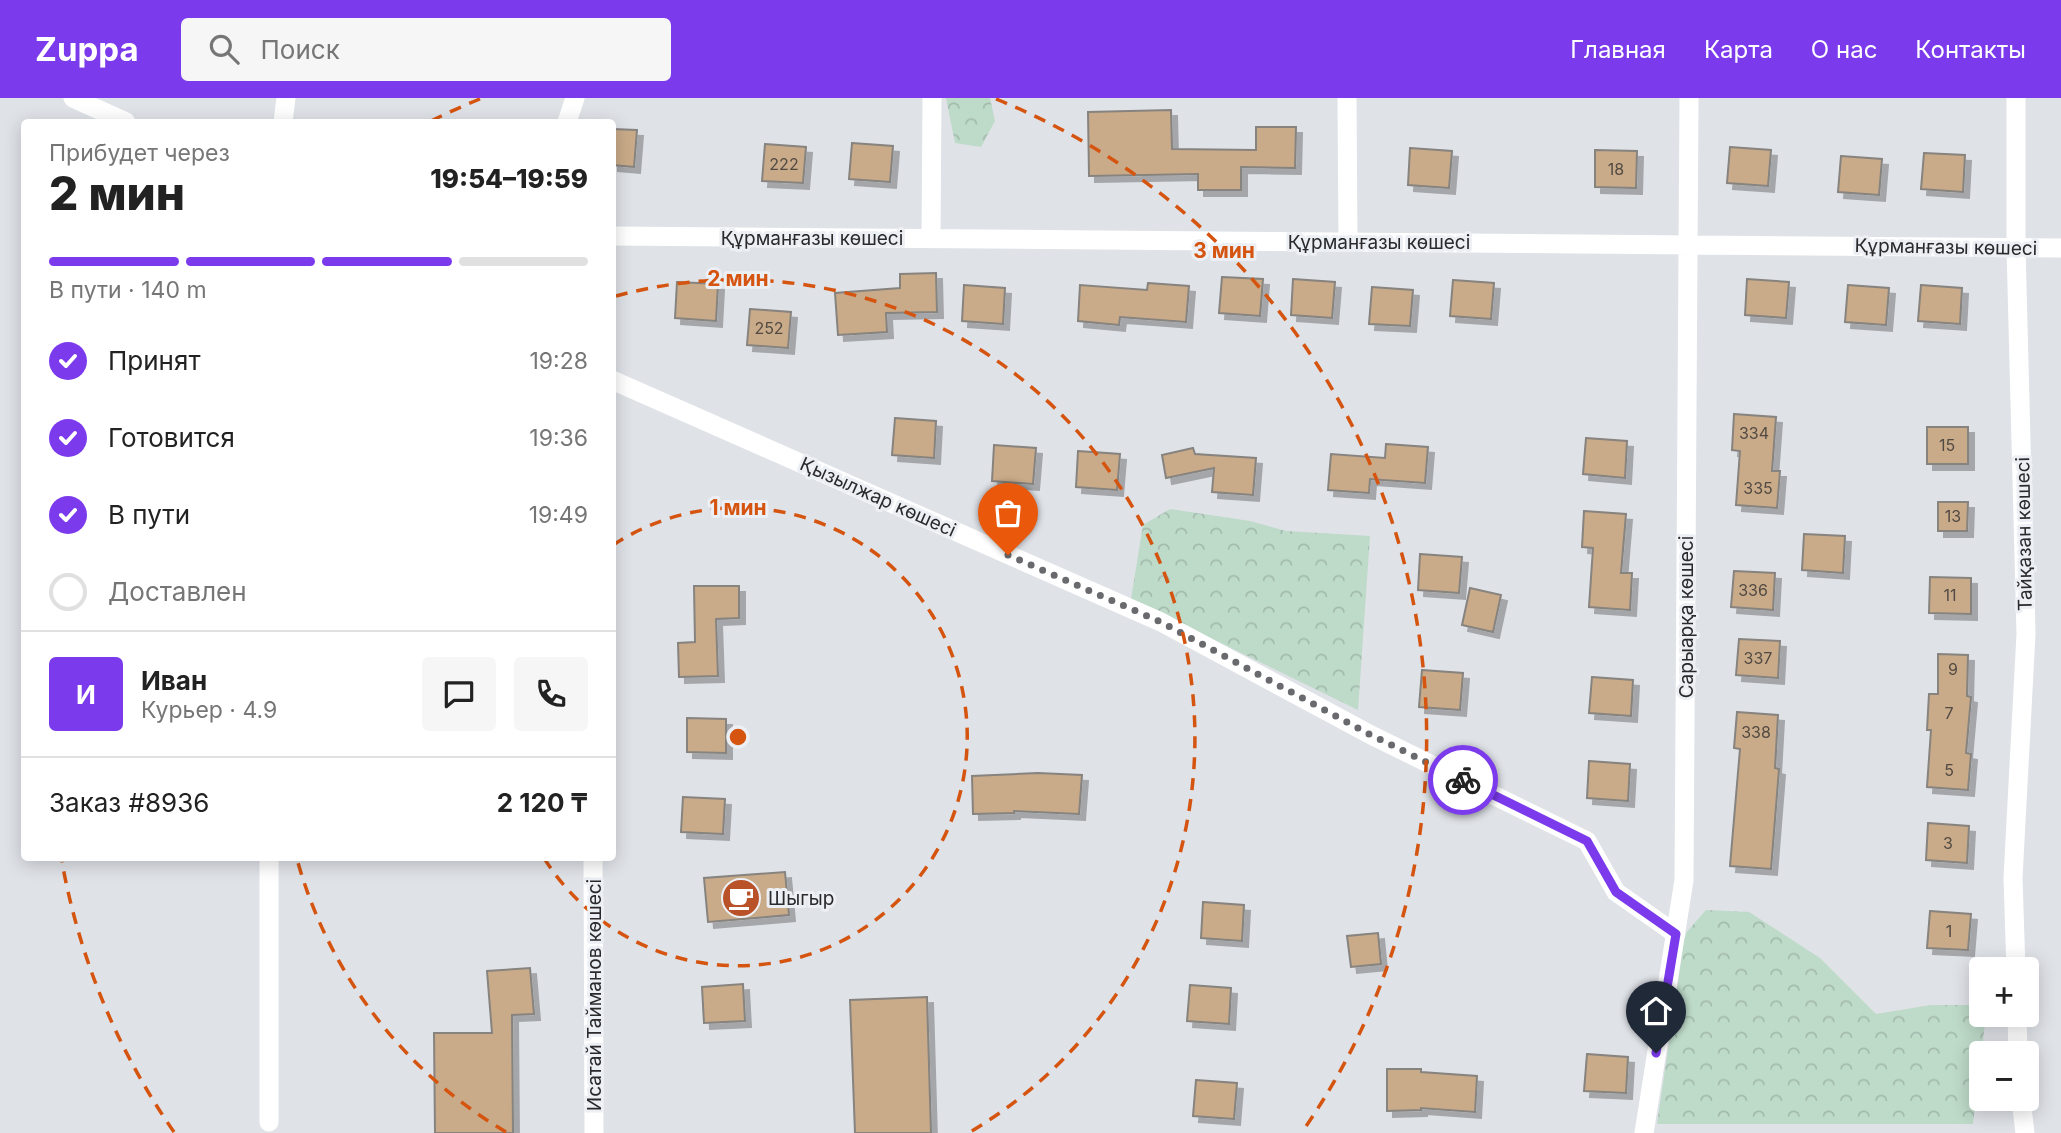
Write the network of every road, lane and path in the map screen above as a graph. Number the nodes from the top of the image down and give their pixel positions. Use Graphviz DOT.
graph roads {
  1 [pos="73,98"];
  2 [pos="286,98"];
  3 [pos="575,98"];
  4 [pos="932,98"];
  5 [pos="1347,98"];
  6 [pos="1689,98"];
  7 [pos="2016,98"];
  8 [pos="119,119"];
  9 [pos="283,119"];
  10 [pos="568,119"];
  11 [pos="616,236"];
  12 [pos="931,239"];
  13 [pos="1348,242"];
  14 [pos="1689,244"];
  15 [pos="2017,248"];
  16 [pos="2061,248"];
  17 [pos="616,382"];
  18 [pos="269,861"];
  19 [pos="593,861"];
  20 [pos="1676,934"];
  21 [pos="2016,957"];
  22 [pos="2022,1111"];
  23 [pos="269,1122"];
  24 [pos="594,1133"];
  25 [pos="1644,1133"];
  26 [pos="2025,1133"];
  1 -- 8 [label="street"];
  2 -- 9 [label="street"];
  3 -- 10 [label="street"];
  4 -- 12 [label="street"];
  5 -- 13 [label="street"];
  6 -- 14 [label="street, Сарыарқа көшесі"];
  7 -- 15 [label="street, Тайқазан көшесі"];
  11 -- 12 [label="street, Құрманғазы көшесі"];
  12 -- 13 [label="street, Құрманғазы көшесі"];
  13 -- 14 [label="street, Құрманғазы көшесі"];
  14 -- 15 [label="street, Құрманғазы көшесі"];
  14 -- 20 [label="street, Сарыарқа көшесі"];
  15 -- 16 [label="street, Құрманғазы көшесі"];
  15 -- 21 [label="street, Тайқазан көшесі"];
  17 -- 20 [label="street, Қызылжар көшесі"];
  18 -- 23 [label="street"];
  19 -- 24 [label="street, Исатай Тайманов көшесі"];
  20 -- 25 [label="street, Сарыарқа көшесі"];
  22 -- 26 [label="street"];
}
